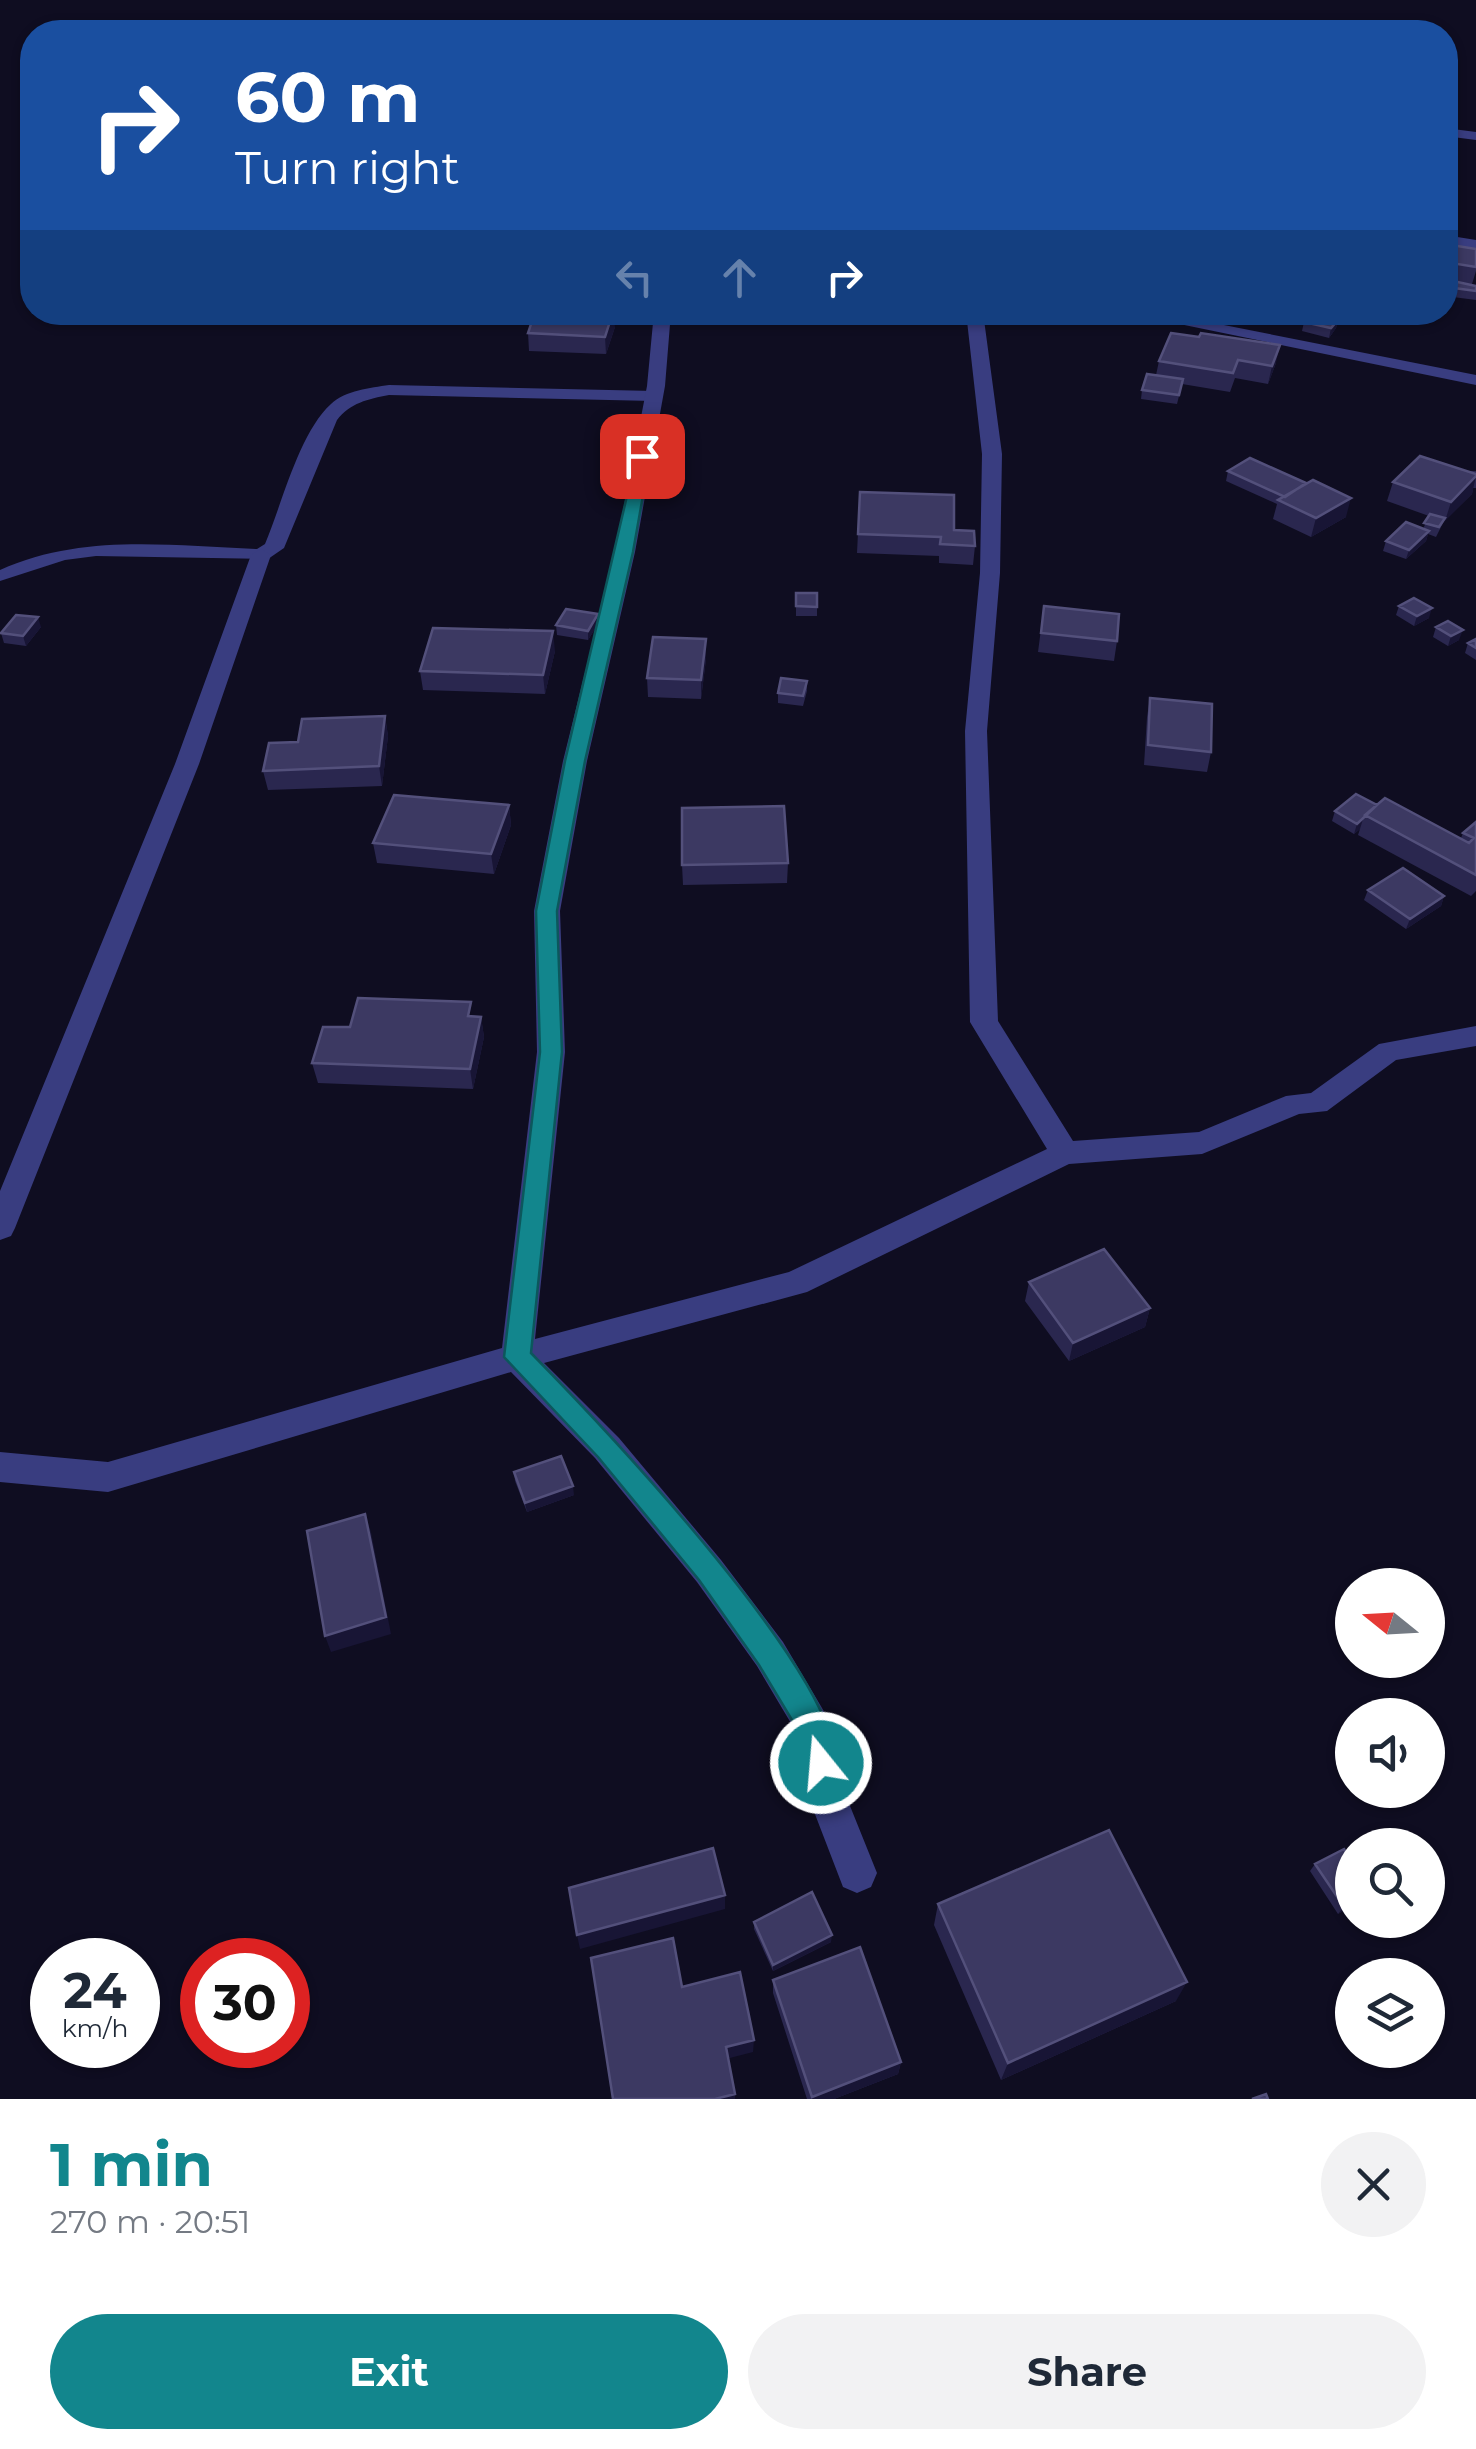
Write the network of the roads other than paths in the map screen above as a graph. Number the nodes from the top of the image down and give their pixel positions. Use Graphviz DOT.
graph roads {
  1 [pos="661,325"];
  2 [pos="976,325"];
  3 [pos="1195,325"];
  4 [pos="1476,380"];
  5 [pos="654,396"];
  6 [pos="261,555"];
  7 [pos="3,576"];
  8 [pos="1476,1036"];
  9 [pos="1065,1153"];
  10 [pos="0,1228"];
  11 [pos="517,1357"];
  12 [pos="0,1467"];
  13 [pos="857,1873"];
  1 -- 5 [label="street"];
  2 -- 9 [label="street"];
  3 -- 4 [label="street"];
  5 -- 6 [label="street"];
  5 -- 11 [label="street"];
  6 -- 7 [label="street"];
  6 -- 10 [label="street"];
  8 -- 9 [label="street"];
  9 -- 11 [label="street"];
  11 -- 12 [label="street"];
  11 -- 13 [label="street"];
}
